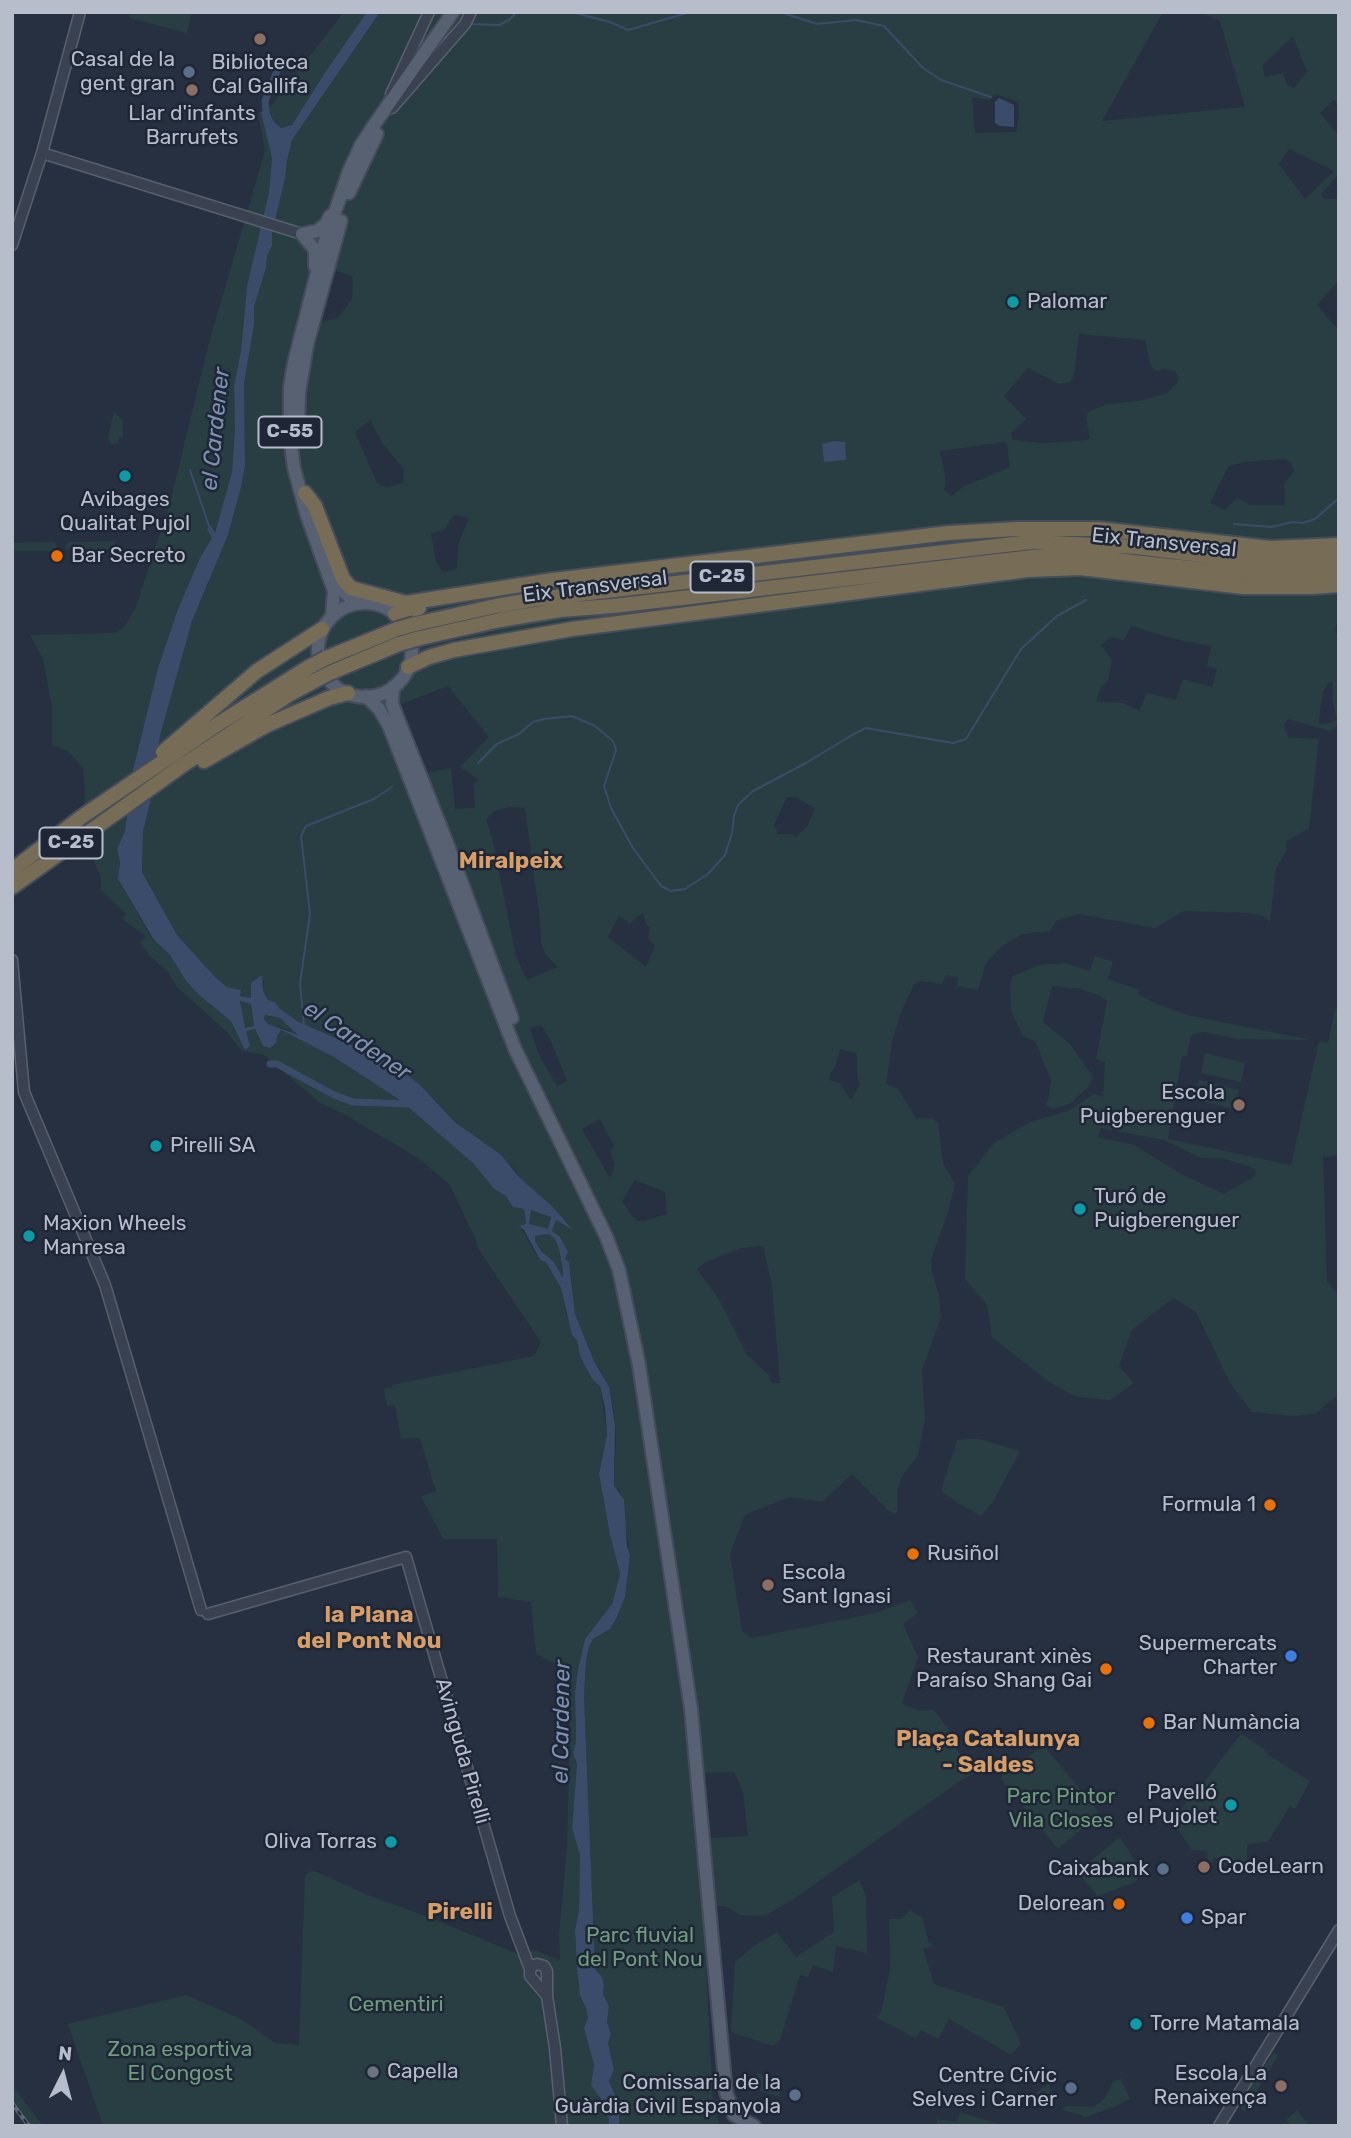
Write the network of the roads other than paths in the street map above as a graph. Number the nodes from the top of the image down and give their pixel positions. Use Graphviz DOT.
graph roads {
  1 [pos="80,12"];
  2 [pos="429,12"];
  3 [pos="462,14"];
  4 [pos="388,110"];
  5 [pos="42,153"];
  6 [pos="355,180"];
  7 [pos="340,197"];
  8 [pos="303,235"];
  9 [pos="326,241"];
  10 [pos="12,245"];
  11 [pos="313,287"];
  12 [pos="314,317"];
  13 [pos="306,493"];
  14 [pos="1339,545"];
  15 [pos="1339,558"];
  16 [pos="837,564"];
  17 [pos="1339,572"];
  18 [pos="553,580"];
  19 [pos="1339,585"];
  20 [pos="739,591"];
  21 [pos="464,593"];
  22 [pos="360,603"];
  23 [pos="395,614"];
  24 [pos="332,616"];
  25 [pos="322,629"];
  26 [pos="572,629"];
  27 [pos="418,631"];
  28 [pos="408,667"];
  29 [pos="313,673"];
  30 [pos="393,687"];
  31 [pos="348,693"];
  32 [pos="366,696"];
  33 [pos="192,736"];
  34 [pos="185,769"];
  35 [pos="412,788"];
  36 [pos="449,826"];
  37 [pos="12,870"];
  38 [pos="450,884"];
  39 [pos="12,887"];
  40 [pos="12,960"];
  41 [pos="534,1085"];
  42 [pos="1339,1930"];
  43 [pos="534,1966"];
  44 [pos="546,1978"];
  45 [pos="535,1982"];
  46 [pos="547,1996"];
  47 [pos="562,2126"];
  48 [pos="754,2126"];
  49 [pos="1219,2126"];
  1 -- 5 [label="street"];
  2 -- 4 [label="street"];
  3 -- 4 [label="street"];
  3 -- 4 [label="main road, C-55"];
  4 -- 6 [label="main road, C-55"];
  4 -- 7 [label="main road, C-55"];
  5 -- 8 [label="street"];
  5 -- 10 [label="street"];
  6 -- 9 [label="main road, C-55"];
  6 -- 12 [label="main road, C-55"];
  7 -- 8 [label="main road, C-55"];
  7 -- 9 [label="main road, C-55"];
  8 -- 9 [label="main road"];
  8 -- 11 [label="main road, C-55"];
  9 -- 11 [label="main road, C-55"];
  9 -- 12 [label="main road, C-55"];
  11 -- 24 [label="main road, C-55"];
  12 -- 13 [label="main road, C-55"];
  13 -- 21 [label="highway"];
  13 -- 22 [label="main road, C-55"];
  14 -- 18 [label="highway"];
  15 -- 16 [label="highway, Eix Transversal / C-25"];
  16 -- 18 [label="highway"];
  16 -- 27 [label="highway, Eix Transversal / C-25"];
  17 -- 20 [label="highway, Eix Transversal / C-25"];
  18 -- 21 [label="highway"];
  19 -- 26 [label="highway"];
  20 -- 26 [label="highway"];
  20 -- 27 [label="highway, Eix Transversal / C-25"];
  21 -- 23 [label="highway"];
  22 -- 23 [label="main road"];
  22 -- 24 [label="main road"];
  23 -- 28 [label="main road"];
  24 -- 25 [label="main road"];
  25 -- 31 [label="main road"];
  25 -- 33 [label="highway"];
  26 -- 28 [label="highway"];
  27 -- 29 [label="highway, Eix Transversal / C-25, bridge"];
  28 -- 30 [label="main road"];
  29 -- 33 [label="highway, Eix Transversal / C-25"];
  29 -- 34 [label="highway, Eix Transversal / C-25"];
  30 -- 32 [label="main road"];
  30 -- 36 [label="main road"];
  31 -- 32 [label="main road"];
  31 -- 34 [label="highway"];
  32 -- 35 [label="main road"];
  33 -- 37 [label="highway, C-25"];
  34 -- 39 [label="highway, C-25"];
  35 -- 36 [label="main road"];
  35 -- 38 [label="main road"];
  36 -- 38 [label="main road"];
  36 -- 41 [label="main road"];
  38 -- 41 [label="main road"];
  40 -- 43 [label="street, Avinguda Pirelli"];
  41 -- 48 [label="main road"];
  42 -- 49 [label="street"];
  43 -- 44 [label="street"];
  43 -- 45 [label="street"];
  44 -- 45 [label="street"];
  44 -- 46 [label="street"];
  45 -- 46 [label="street"];
  46 -- 47 [label="street"];
}
